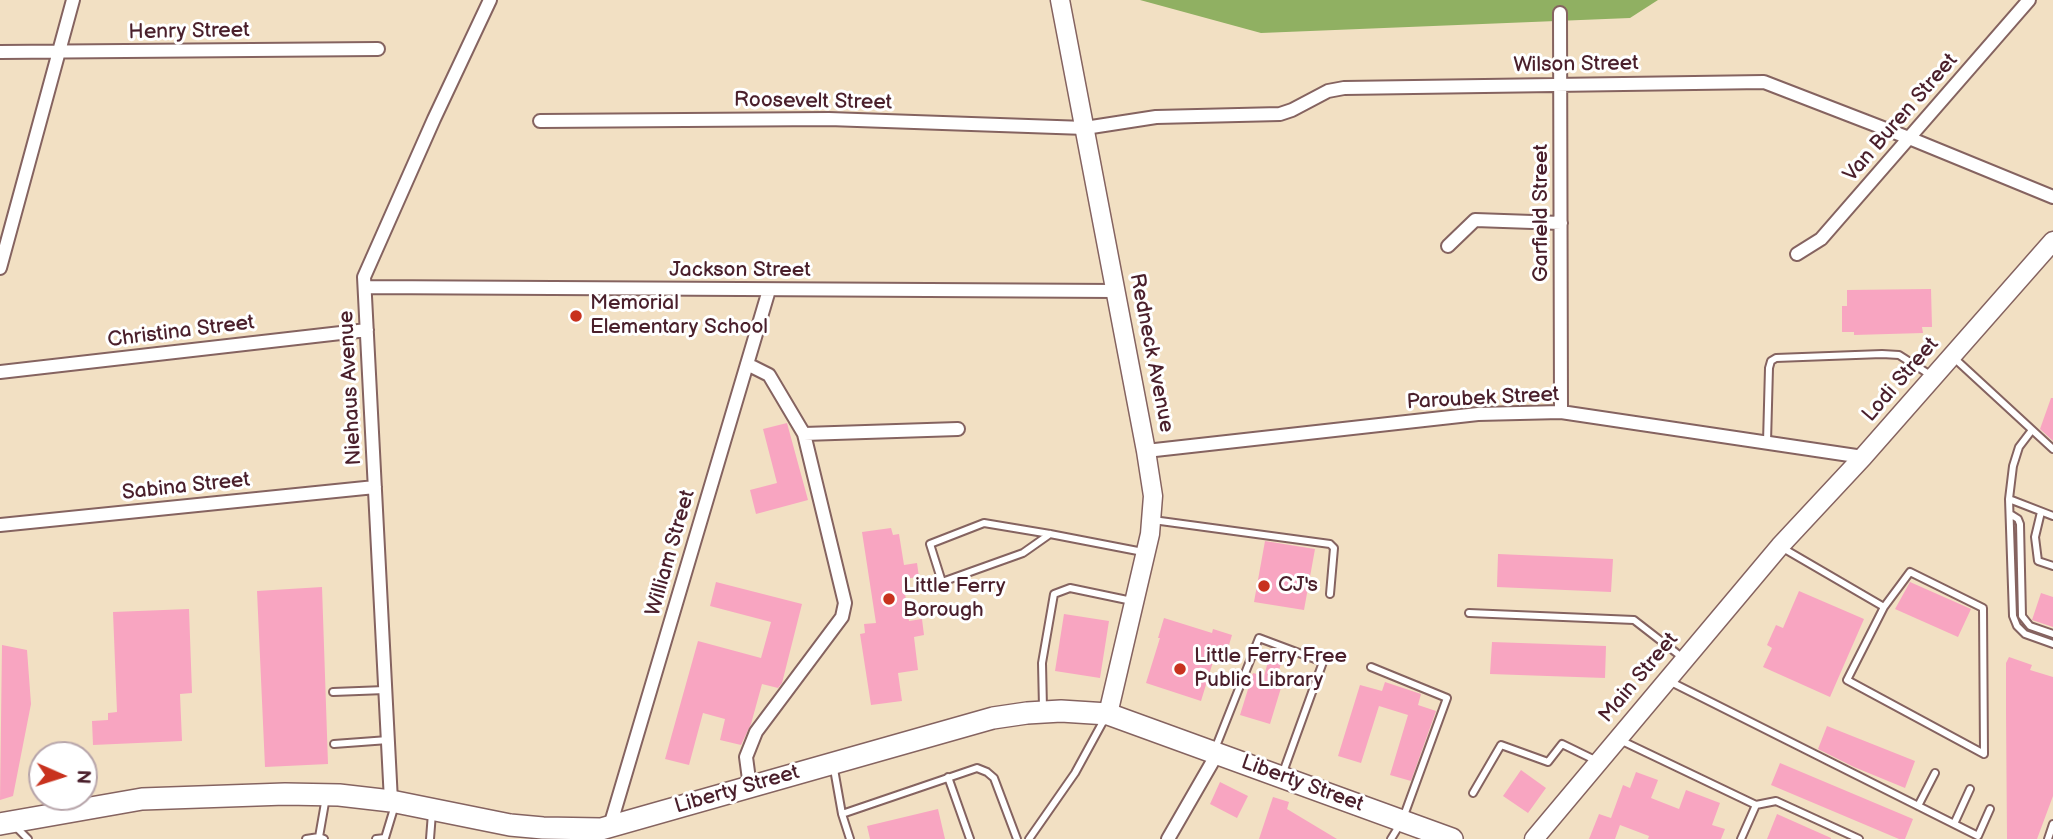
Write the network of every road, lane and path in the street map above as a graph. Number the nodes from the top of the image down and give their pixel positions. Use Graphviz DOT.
graph roads {
  1 [pos="73,0"];
  2 [pos="490,0"];
  3 [pos="1060,0"];
  4 [pos="2024,2"];
  5 [pos="1560,13"];
  6 [pos="378,49"];
  7 [pos="0,52"];
  8 [pos="58,53"];
  9 [pos="1561,85"];
  10 [pos="540,121"];
  11 [pos="1085,128"];
  12 [pos="1909,138"];
  13 [pos="2053,197"];
  14 [pos="1561,222"];
  15 [pos="2053,241"];
  16 [pos="1448,246"];
  17 [pos="1797,254"];
  18 [pos="0,268"];
  19 [pos="365,287"];
  20 [pos="769,290"];
  21 [pos="1116,291"];
  22 [pos="367,330"];
  23 [pos="1952,356"];
  24 [pos="747,364"];
  25 [pos="0,372"];
  26 [pos="1934,377"];
  27 [pos="1562,412"];
  28 [pos="958,429"];
  29 [pos="2032,430"];
  30 [pos="804,434"];
  31 [pos="1767,442"];
  32 [pos="2053,449"];
  33 [pos="1146,451"];
  34 [pos="1863,457"];
  35 [pos="375,487"];
  36 [pos="2009,499"];
  37 [pos="2041,512"];
  38 [pos="2010,514"];
  39 [pos="2053,516"];
  40 [pos="1151,520"];
  41 [pos="0,525"];
  42 [pos="1050,534"];
  43 [pos="1780,546"];
  44 [pos="1145,552"];
  45 [pos="2053,566"];
  46 [pos="1330,594"];
  47 [pos="1134,602"];
  48 [pos="1884,607"];
  49 [pos="1469,613"];
  50 [pos="2053,634"];
  51 [pos="2053,644"];
  52 [pos="1685,659"];
  53 [pos="1371,667"];
  54 [pos="1667,680"];
  55 [pos="385,690"];
  56 [pos="332,692"];
  57 [pos="1044,712"];
  58 [pos="1108,714"];
  59 [pos="1618,739"];
  60 [pos="388,740"];
  61 [pos="334,744"];
  62 [pos="1216,753"];
  63 [pos="1599,761"];
  64 [pos="833,763"];
  65 [pos="1935,773"];
  66 [pos="948,777"];
  67 [pos="1282,777"];
  68 [pos="750,787"];
  69 [pos="1970,789"];
  70 [pos="1473,793"];
  71 [pos="327,795"];
  72 [pos="393,801"];
  73 [pos="1756,805"];
  74 [pos="1918,806"];
  75 [pos="432,808"];
  76 [pos="1990,809"];
  77 [pos="842,814"];
  78 [pos="6,823"];
  79 [pos="1954,824"];
  80 [pos="2053,824"];
  81 [pos="1397,830"];
  82 [pos="604,831"];
  83 [pos="322,838"];
  84 [pos="28,839"];
  85 [pos="306,839"];
  86 [pos="376,839"];
  87 [pos="430,839"];
  88 [pos="850,839"];
  89 [pos="970,839"];
  90 [pos="1017,839"];
  91 [pos="1029,839"];
  92 [pos="1168,839"];
  93 [pos="1452,839"];
  94 [pos="1534,839"];
  95 [pos="1741,839"];
  96 [pos="1859,839"];
  97 [pos="2048,839"];
  1 -- 8 [label="street"];
  2 -- 19 [label="street, Niehaus Avenue"];
  3 -- 11 [label="street, Redneck Avenue"];
  4 -- 12 [label="street, Van Buren Street"];
  5 -- 9 [label="street, Garfield Street"];
  6 -- 8 [label="street, Henry Street"];
  7 -- 8 [label="street, Henry Street"];
  8 -- 18 [label="street"];
  9 -- 11 [label="street, Wilson Street"];
  9 -- 12 [label="street, Wilson Street"];
  9 -- 14 [label="street, Garfield Street"];
  10 -- 11 [label="street, Roosevelt Street"];
  11 -- 21 [label="street, Redneck Avenue"];
  12 -- 13 [label="street, Wilson Street"];
  12 -- 17 [label="street, Van Buren Street"];
  14 -- 16 [label="street"];
  14 -- 27 [label="street, Garfield Street"];
  15 -- 23 [label="street, Lodi Street"];
  19 -- 20 [label="street, Jackson Street"];
  19 -- 22 [label="street, Niehaus Avenue"];
  20 -- 21 [label="street, Jackson Street"];
  20 -- 24 [label="street, William Street"];
  21 -- 33 [label="street, Redneck Avenue"];
  22 -- 25 [label="street, Christina Street"];
  22 -- 35 [label="street, Niehaus Avenue"];
  23 -- 26 [label="street, Lodi Street"];
  23 -- 29 [label="lane"];
  24 -- 30 [label="street"];
  24 -- 82 [label="street, William Street"];
  26 -- 31 [label="lane"];
  26 -- 34 [label="street, Lodi Street"];
  27 -- 31 [label="street, Paroubek Street"];
  27 -- 33 [label="street, Paroubek Street"];
  28 -- 30 [label="street"];
  29 -- 32 [label="lane"];
  29 -- 36 [label="lane"];
  30 -- 68 [label="street"];
  31 -- 34 [label="street, Paroubek Street"];
  33 -- 40 [label="street, Redneck Avenue"];
  34 -- 43 [label="street, Lodi Street"];
  35 -- 41 [label="street, Sabina Street"];
  35 -- 55 [label="street, Niehaus Avenue"];
  36 -- 37 [label="lane"];
  36 -- 38 [label="lane"];
  37 -- 39 [label="lane"];
  37 -- 45 [label="lane"];
  38 -- 50 [label="lane"];
  38 -- 51 [label="lane"];
  40 -- 44 [label="street, Redneck Avenue"];
  40 -- 46 [label="lane"];
  42 -- 42 [label="lane"];
  42 -- 44 [label="lane"];
  43 -- 48 [label="lane"];
  43 -- 52 [label="street, Main Street"];
  44 -- 47 [label="street, Redneck Avenue"];
  47 -- 57 [label="lane"];
  47 -- 58 [label="street, Redneck Avenue"];
  48 -- 48 [label="lane"];
  49 -- 52 [label="lane"];
  52 -- 54 [label="street, Main Street"];
  53 -- 81 [label="lane"];
  54 -- 59 [label="street, Main Street"];
  54 -- 74 [label="lane"];
  55 -- 56 [label="lane"];
  55 -- 60 [label="street, Niehaus Avenue"];
  57 -- 58 [label="main road, Liberty Street"];
  57 -- 64 [label="main road, Liberty Street"];
  58 -- 62 [label="main road, Liberty Street"];
  58 -- 91 [label="lane"];
  59 -- 63 [label="street, Main Street"];
  59 -- 73 [label="lane"];
  60 -- 61 [label="lane"];
  60 -- 72 [label="street, Niehaus Avenue"];
  62 -- 67 [label="main road, Liberty Street"];
  62 -- 67 [label="lane"];
  62 -- 92 [label="street"];
  63 -- 70 [label="lane"];
  63 -- 94 [label="street, Main Street"];
  64 -- 68 [label="main road, Liberty Street"];
  64 -- 77 [label="lane"];
  65 -- 74 [label="lane"];
  66 -- 77 [label="lane"];
  66 -- 89 [label="lane"];
  66 -- 90 [label="lane"];
  67 -- 81 [label="main road, Liberty Street"];
  68 -- 82 [label="main road, Liberty Street"];
  69 -- 79 [label="lane"];
  71 -- 72 [label="main road, Liberty Street"];
  71 -- 78 [label="main road, Liberty Street"];
  71 -- 83 [label="lane"];
  72 -- 75 [label="main road, Liberty Street"];
  72 -- 86 [label="lane"];
  73 -- 95 [label="lane"];
  73 -- 96 [label="lane"];
  74 -- 79 [label="lane"];
  75 -- 82 [label="main road, Liberty Street"];
  75 -- 87 [label="lane"];
  76 -- 79 [label="lane"];
  77 -- 88 [label="lane"];
  78 -- 84 [label="lane"];
  80 -- 97 [label="lane"];
  81 -- 93 [label="main road, Liberty Street"];
  83 -- 85 [label="lane"];
}
